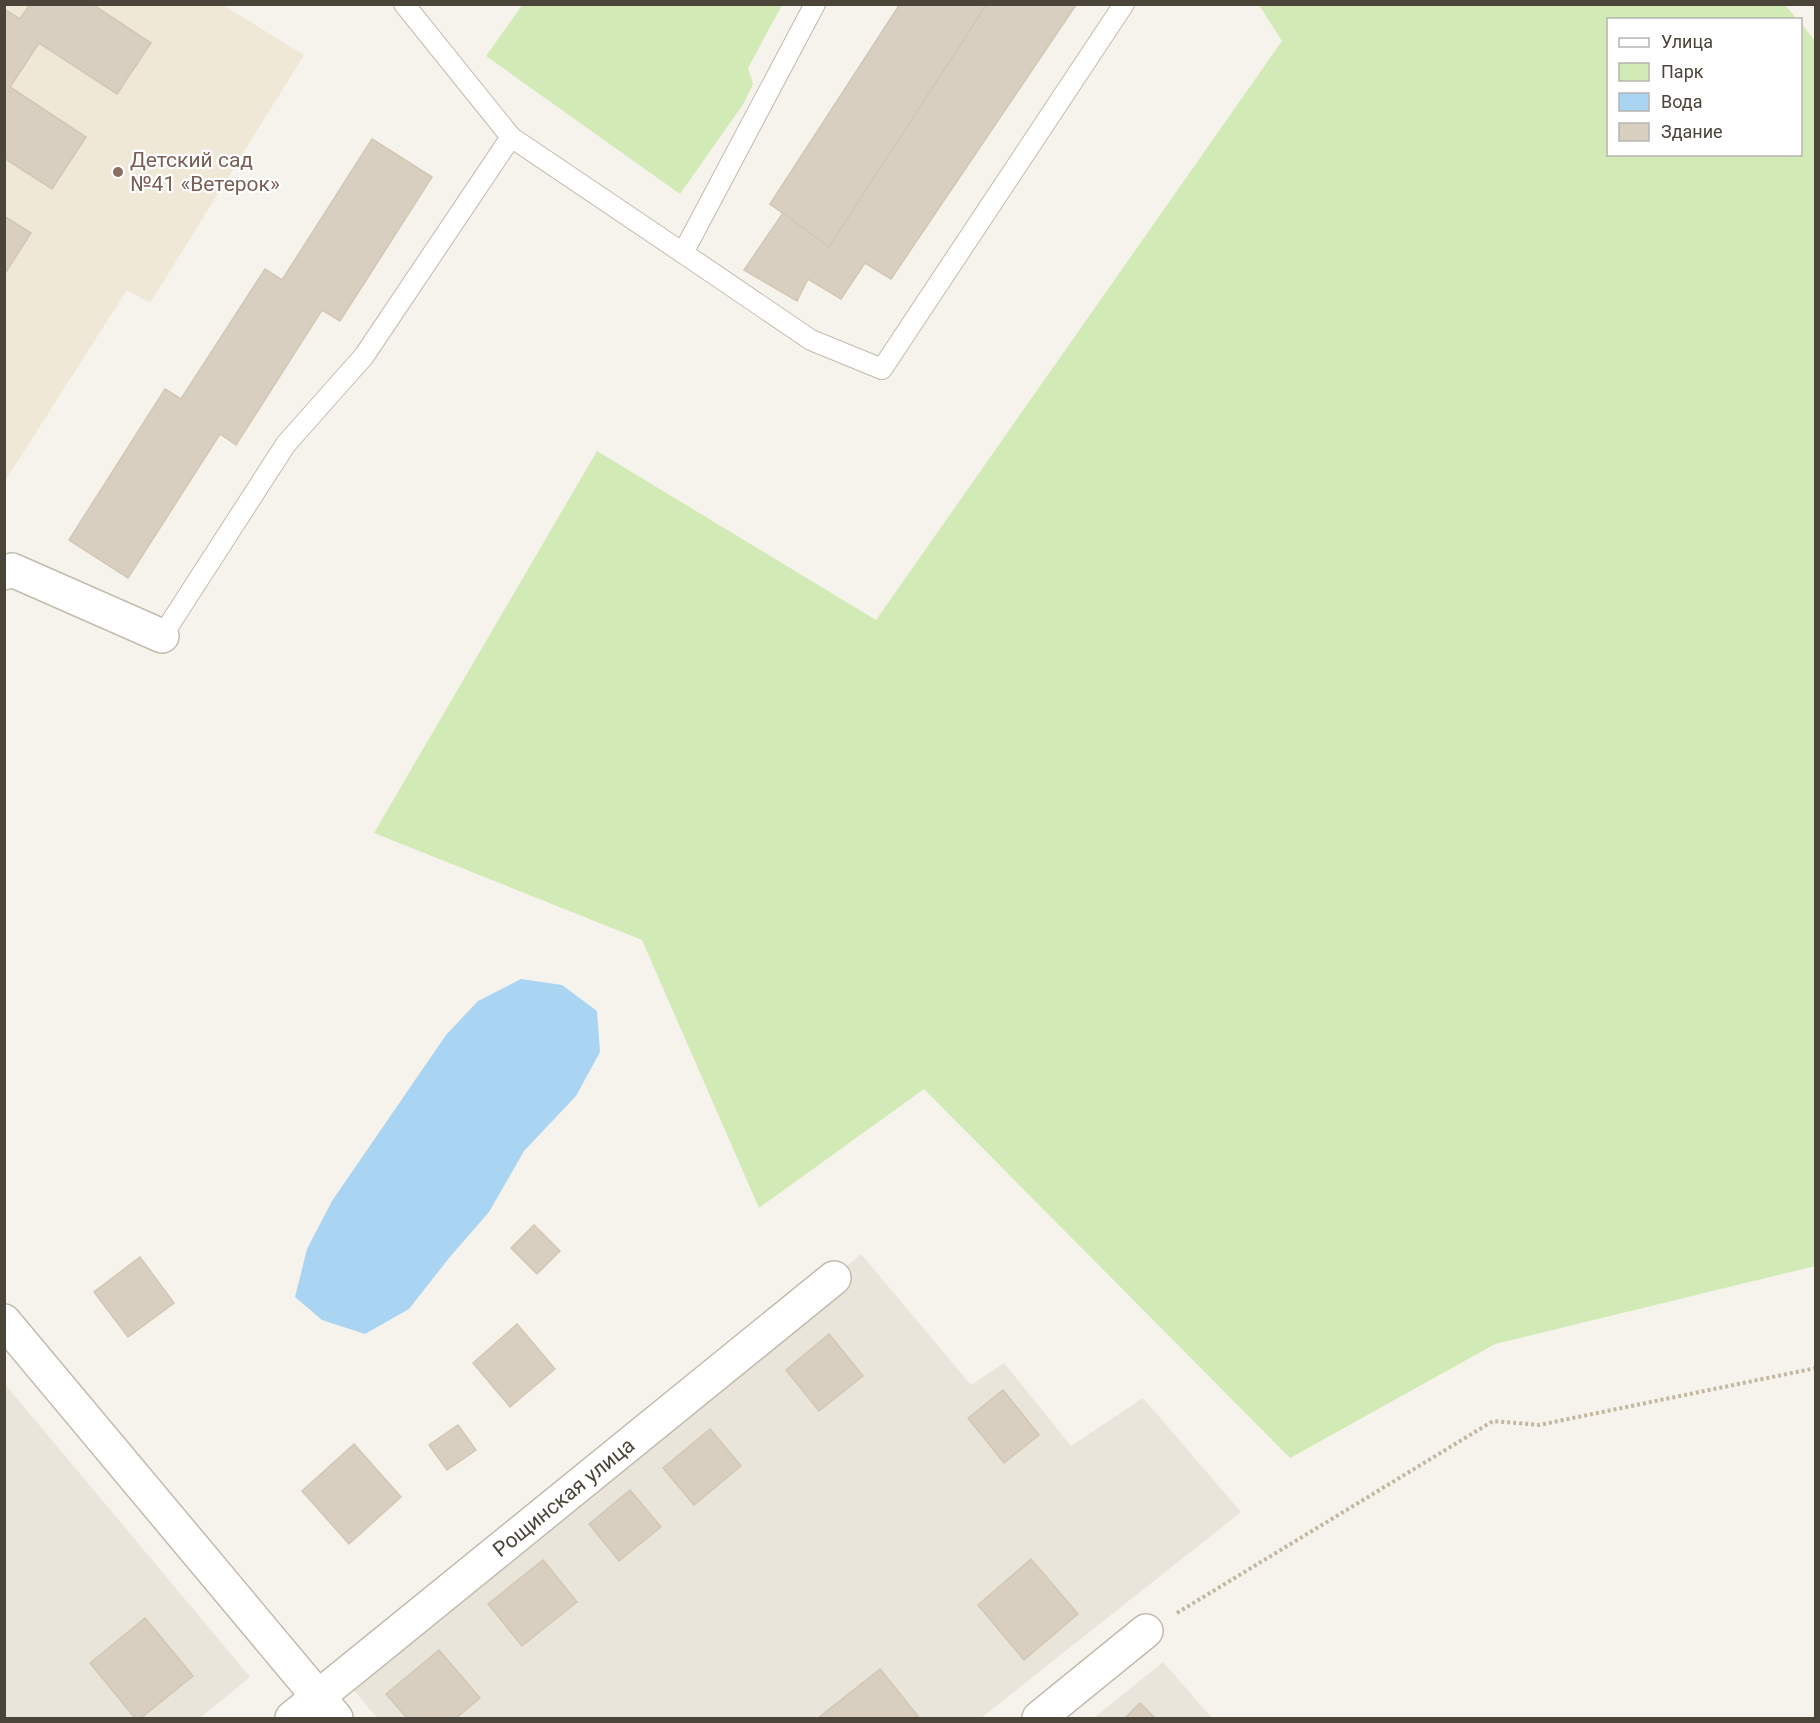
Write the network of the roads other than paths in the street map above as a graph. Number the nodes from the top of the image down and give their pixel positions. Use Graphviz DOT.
graph roads {
  1 [pos="404,4"];
  2 [pos="814,4"];
  3 [pos="1124,4"];
  4 [pos="511,137"];
  5 [pos="683,253"];
  6 [pos="4,573"];
  7 [pos="162,636"];
  8 [pos="834,1278"];
  9 [pos="4,1321"];
  10 [pos="1146,1631"];
  11 [pos="328,1708"];
  12 [pos="292,1719"];
  13 [pos="1039,1719"];
  1 -- 4 [label="lane"];
  2 -- 5 [label="lane"];
  3 -- 5 [label="lane"];
  4 -- 5 [label="lane"];
  4 -- 7 [label="lane"];
  6 -- 7 [label="street"];
  8 -- 11 [label="street, Рощинская улица"];
  9 -- 11 [label="street"];
  10 -- 13 [label="street"];
  11 -- 12 [label="street, Рощинская улица"];
}
